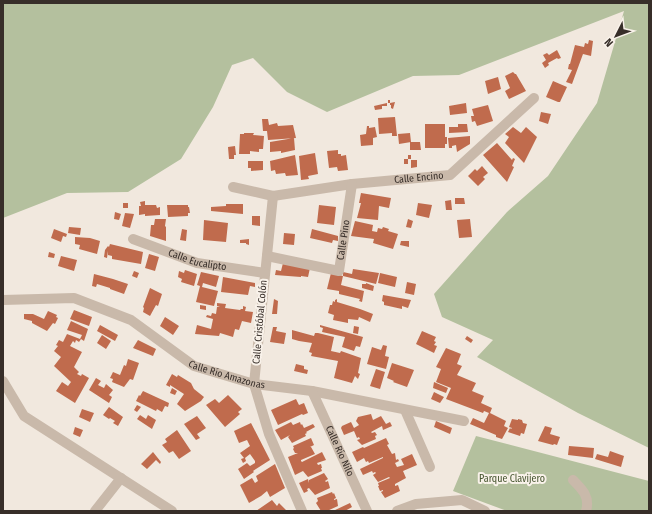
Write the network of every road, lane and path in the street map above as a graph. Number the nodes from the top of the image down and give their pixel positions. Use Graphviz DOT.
graph roads {
  1 [pos="534,98"];
  2 [pos="352,184"];
  3 [pos="233,187"];
  4 [pos="273,196"];
  5 [pos="133,240"];
  6 [pos="267,256"];
  7 [pos="264,273"];
  8 [pos="3,300"];
  9 [pos="3,381"];
  10 [pos="254,384"];
  11 [pos="312,391"];
  12 [pos="405,410"];
  13 [pos="464,422"];
  14 [pos="430,467"];
  15 [pos="121,478"];
  16 [pos="573,480"];
  17 [pos="96,511"];
  18 [pos="172,511"];
  19 [pos="302,511"];
  20 [pos="367,511"];
  21 [pos="397,511"];
  22 [pos="484,511"];
  23 [pos="586,511"];
  1 -- 2 [label="street, Calle Encino"];
  2 -- 4 [label="street, Calle Encino"];
  2 -- 6 [label="street, Calle Pino"];
  3 -- 4 [label="street"];
  4 -- 6 [label="street, Calle Cristóbal Colón"];
  5 -- 7 [label="street, Calle Eucalipto"];
  6 -- 7 [label="street, Calle Cristóbal Colón"];
  7 -- 10 [label="street, Calle Cristóbal Colón"];
  8 -- 10 [label="street, Calle Río Amazonas"];
  9 -- 15 [label="street"];
  10 -- 11 [label="street, Calle Río Amazonas"];
  10 -- 19 [label="street, Calle Cristóbal Colón"];
  11 -- 12 [label="street, Calle Río Amazonas"];
  11 -- 20 [label="street, Calle Río Nilo"];
  12 -- 13 [label="street, Calle Río Amazonas"];
  12 -- 14 [label="street"];
  15 -- 17 [label="street"];
  15 -- 18 [label="street"];
  16 -- 23 [label="street"];
  21 -- 22 [label="street"];
}
